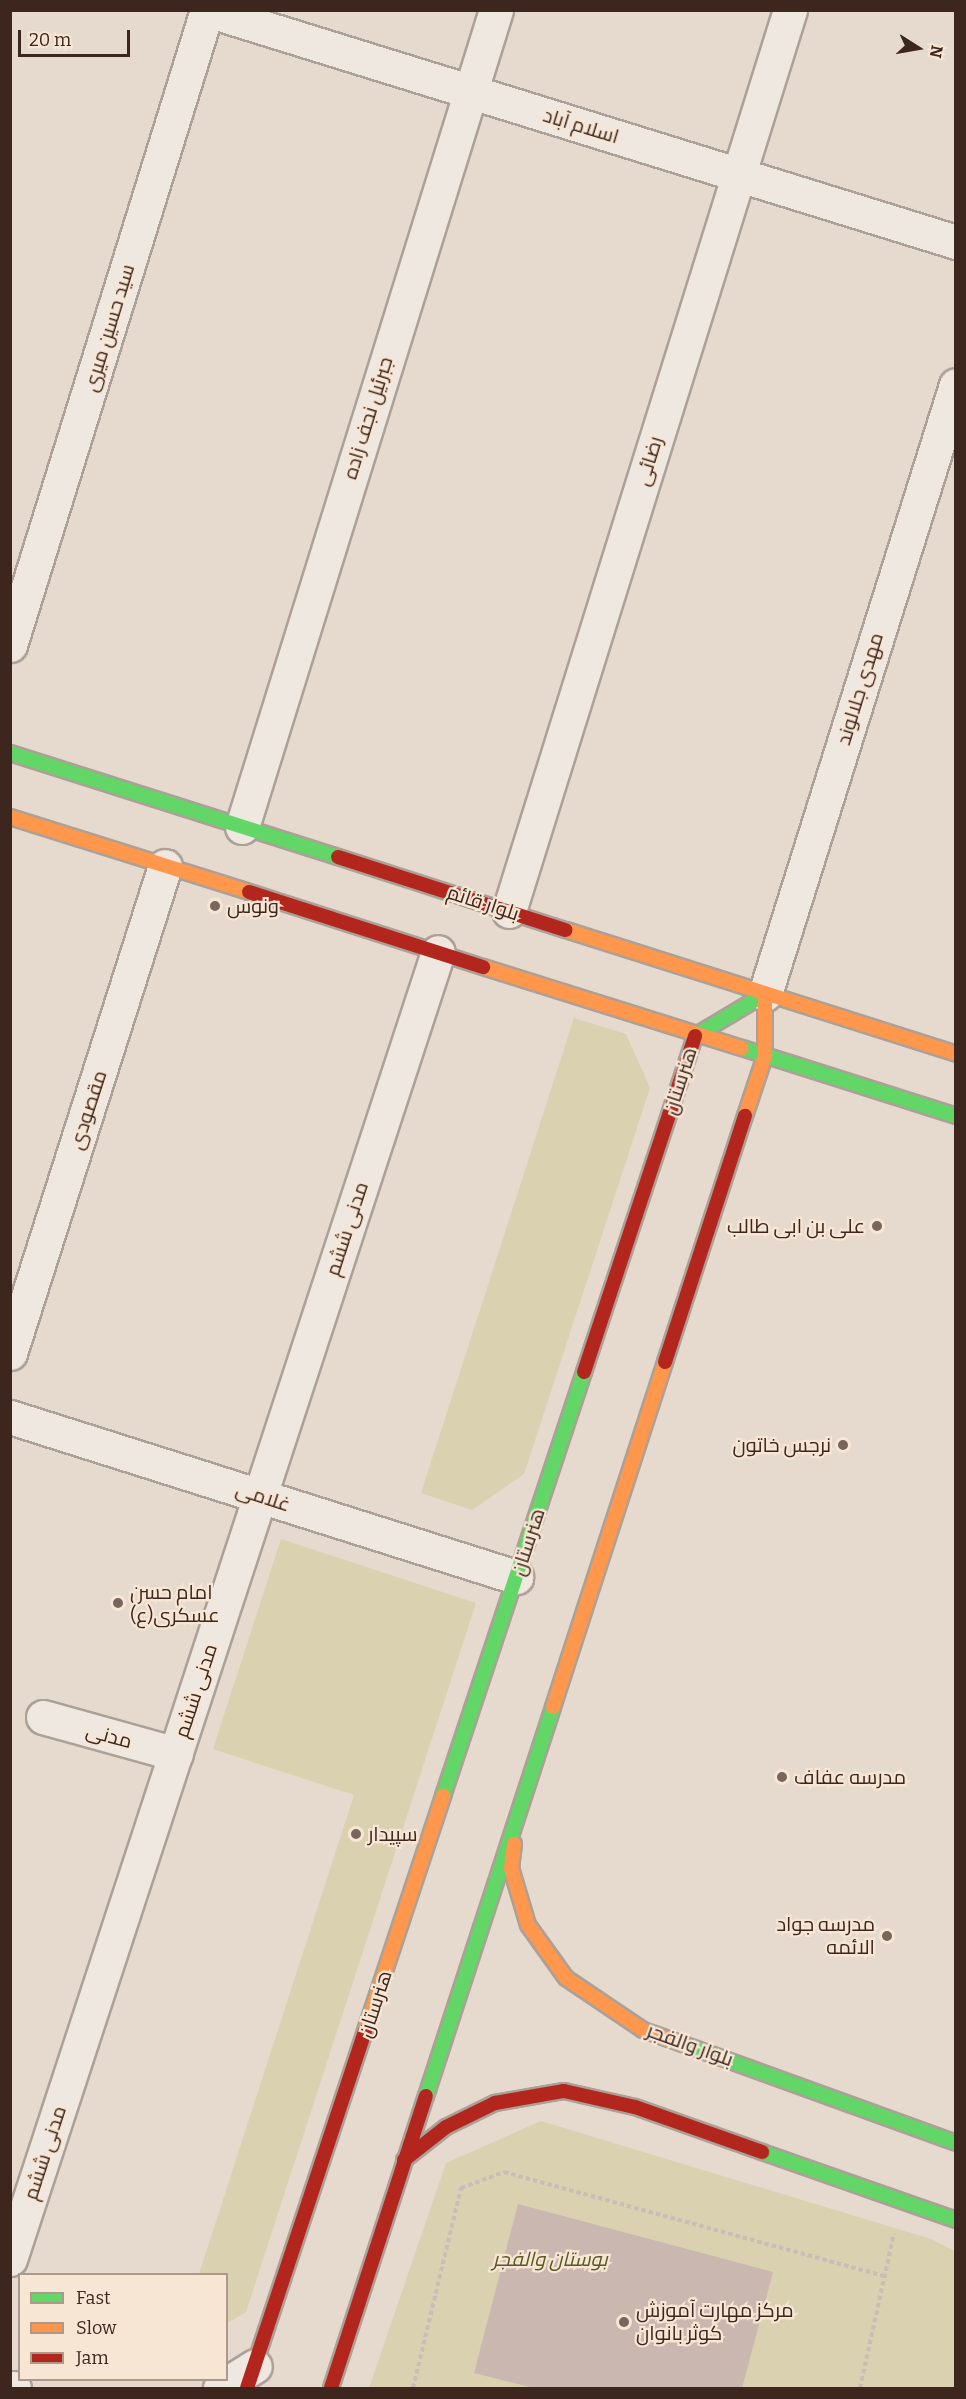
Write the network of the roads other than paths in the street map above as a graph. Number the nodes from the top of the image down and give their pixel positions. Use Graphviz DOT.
graph roads {
  1 [pos="207,10"];
  2 [pos="496,10"];
  3 [pos="790,10"];
  4 [pos="470,92"];
  5 [pos="739,175"];
  6 [pos="956,242"];
  7 [pos="956,385"];
  8 [pos="10,645"];
  9 [pos="10,753"];
  10 [pos="10,818"];
  11 [pos="242,827"];
  12 [pos="165,866"];
  13 [pos="509,911"];
  14 [pos="438,952"];
  15 [pos="765,994"];
  16 [pos="696,1034"];
  17 [pos="956,1054"];
  18 [pos="765,1056"];
  19 [pos="956,1116"];
  20 [pos="10,1353"];
  21 [pos="10,1417"];
  22 [pos="260,1496"];
  23 [pos="516,1577"];
  24 [pos="43,1717"];
  25 [pos="176,1754"];
  26 [pos="516,1815"];
  27 [pos="956,2143"];
  28 [pos="404,2160"];
  29 [pos="956,2220"];
  30 [pos="10,2259"];
  31 [pos="251,2377"];
  32 [pos="220,2388"];
  33 [pos="331,2388"];
  1 -- 4 [label="street, اسلام آباد"];
  1 -- 8 [label="street, سید حسین میری"];
  2 -- 4 [label="street, جبرئیل نجف زاده"];
  3 -- 5 [label="street, رضائی"];
  4 -- 5 [label="street, اسلام آباد"];
  4 -- 11 [label="street, جبرئیل نجف زاده"];
  5 -- 6 [label="street, اسلام آباد"];
  5 -- 13 [label="street, رضائی"];
  7 -- 15 [label="street, مهدی جلالوند"];
  9 -- 11 [label="main road, بلوار قائم"];
  10 -- 12 [label="main road"];
  11 -- 13 [label="main road, بلوار قائم"];
  12 -- 14 [label="main road"];
  12 -- 20 [label="street, مقصودی"];
  13 -- 15 [label="main road, بلوار قائم"];
  14 -- 16 [label="main road"];
  14 -- 22 [label="street, مدنی ششم"];
  15 -- 16 [label="main road, هنرستان"];
  15 -- 17 [label="main road, بلوار قائم"];
  15 -- 18 [label="main road"];
  16 -- 18 [label="main road"];
  16 -- 23 [label="main road, هنرستان"];
  18 -- 19 [label="main road"];
  18 -- 26 [label="main road"];
  21 -- 22 [label="street, غلامی"];
  22 -- 23 [label="street, غلامی"];
  22 -- 25 [label="street, مدنی ششم"];
  23 -- 31 [label="main road, هنرستان"];
  24 -- 25 [label="street, مدنی"];
  25 -- 30 [label="street, مدنی ششم"];
  26 -- 27 [label="main road, بلوار والفجر"];
  26 -- 28 [label="main road"];
  28 -- 29 [label="main road"];
  28 -- 33 [label="main road"];
  31 -- 32 [label="street"];
}
